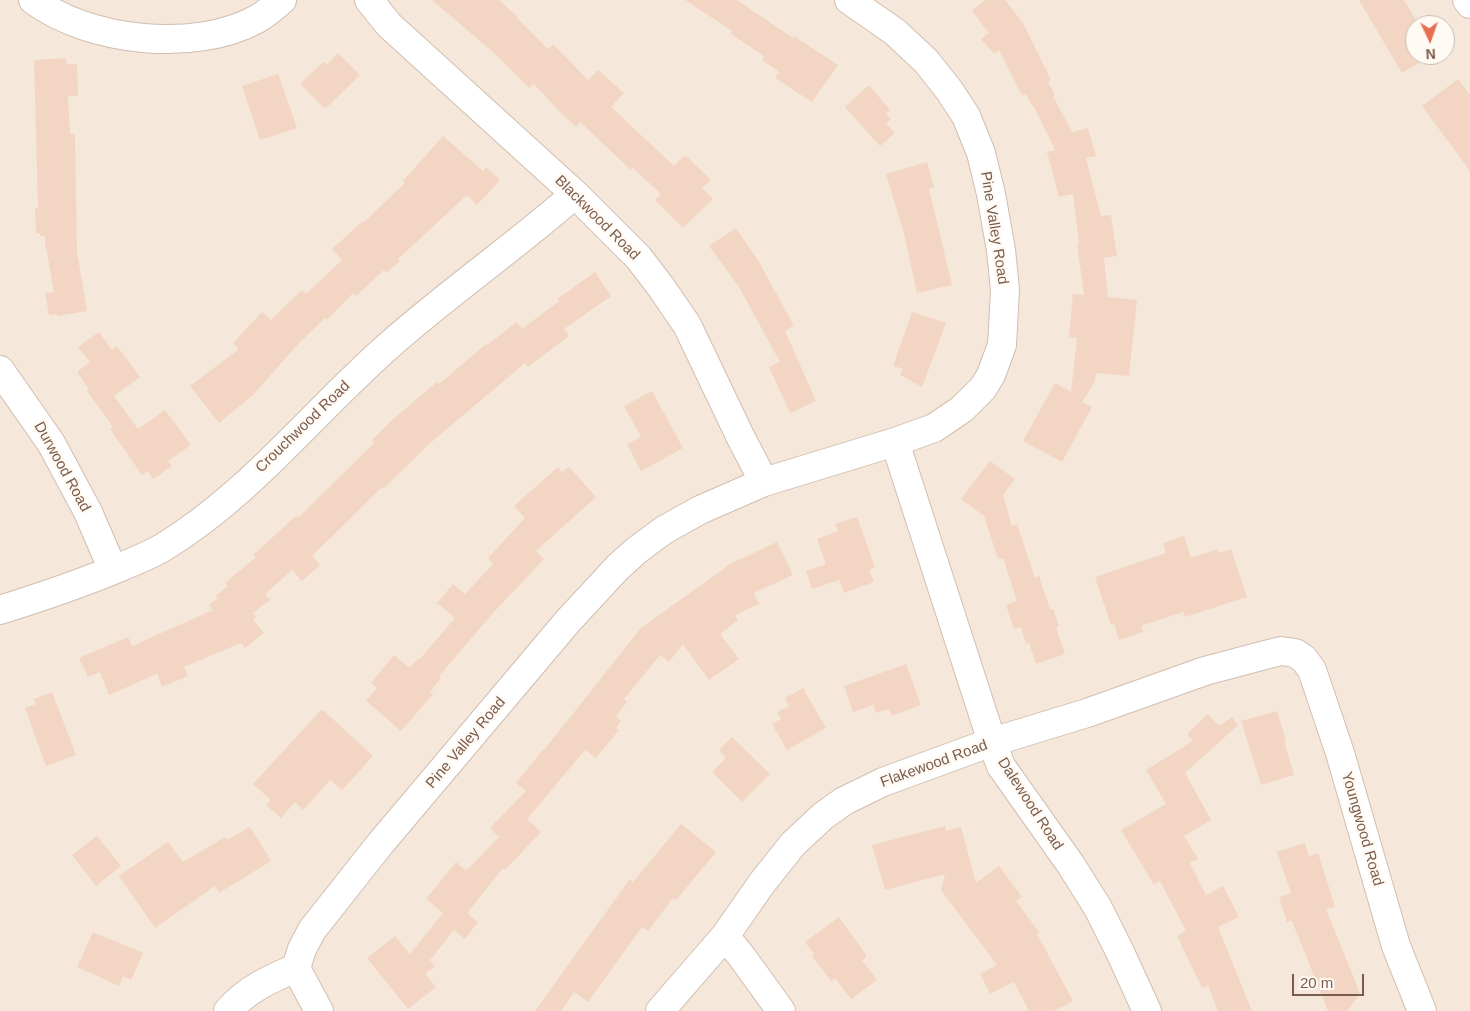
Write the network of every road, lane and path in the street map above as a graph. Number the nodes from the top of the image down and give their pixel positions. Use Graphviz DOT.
graph roads {
  1 [pos="33,0"];
  2 [pos="282,0"];
  3 [pos="369,0"];
  4 [pos="849,0"];
  5 [pos="1467,0"];
  6 [pos="1470,4"];
  7 [pos="575,194"];
  8 [pos="0,370"];
  9 [pos="895,442"];
  10 [pos="764,482"];
  11 [pos="113,570"];
  12 [pos="0,610"];
  13 [pos="1295,653"];
  14 [pos="992,742"];
  15 [pos="726,936"];
  16 [pos="296,968"];
  17 [pos="228,1011"];
  18 [pos="319,1011"];
  19 [pos="660,1011"];
  20 [pos="781,1011"];
  21 [pos="1147,1011"];
  22 [pos="1422,1011"];
  1 -- 2 [label="street"];
  3 -- 7 [label="street, Blackwood Road"];
  4 -- 9 [label="street, Pine Valley Road"];
  5 -- 6 [label="street"];
  7 -- 10 [label="street, Blackwood Road"];
  7 -- 11 [label="street, Crouchwood Road"];
  8 -- 11 [label="street, Durwood Road"];
  9 -- 10 [label="street, Pine Valley Road"];
  9 -- 14 [label="street, Dalewood Road"];
  10 -- 16 [label="street, Pine Valley Road"];
  11 -- 12 [label="street, Crouchwood Road"];
  13 -- 14 [label="street, Flakewood Road"];
  13 -- 22 [label="street, Youngwood Road"];
  14 -- 15 [label="street, Flakewood Road"];
  14 -- 21 [label="street, Dalewood Road"];
  15 -- 19 [label="street, Flakewood Road"];
  15 -- 20 [label="street"];
  16 -- 17 [label="street"];
  16 -- 18 [label="street"];
}
